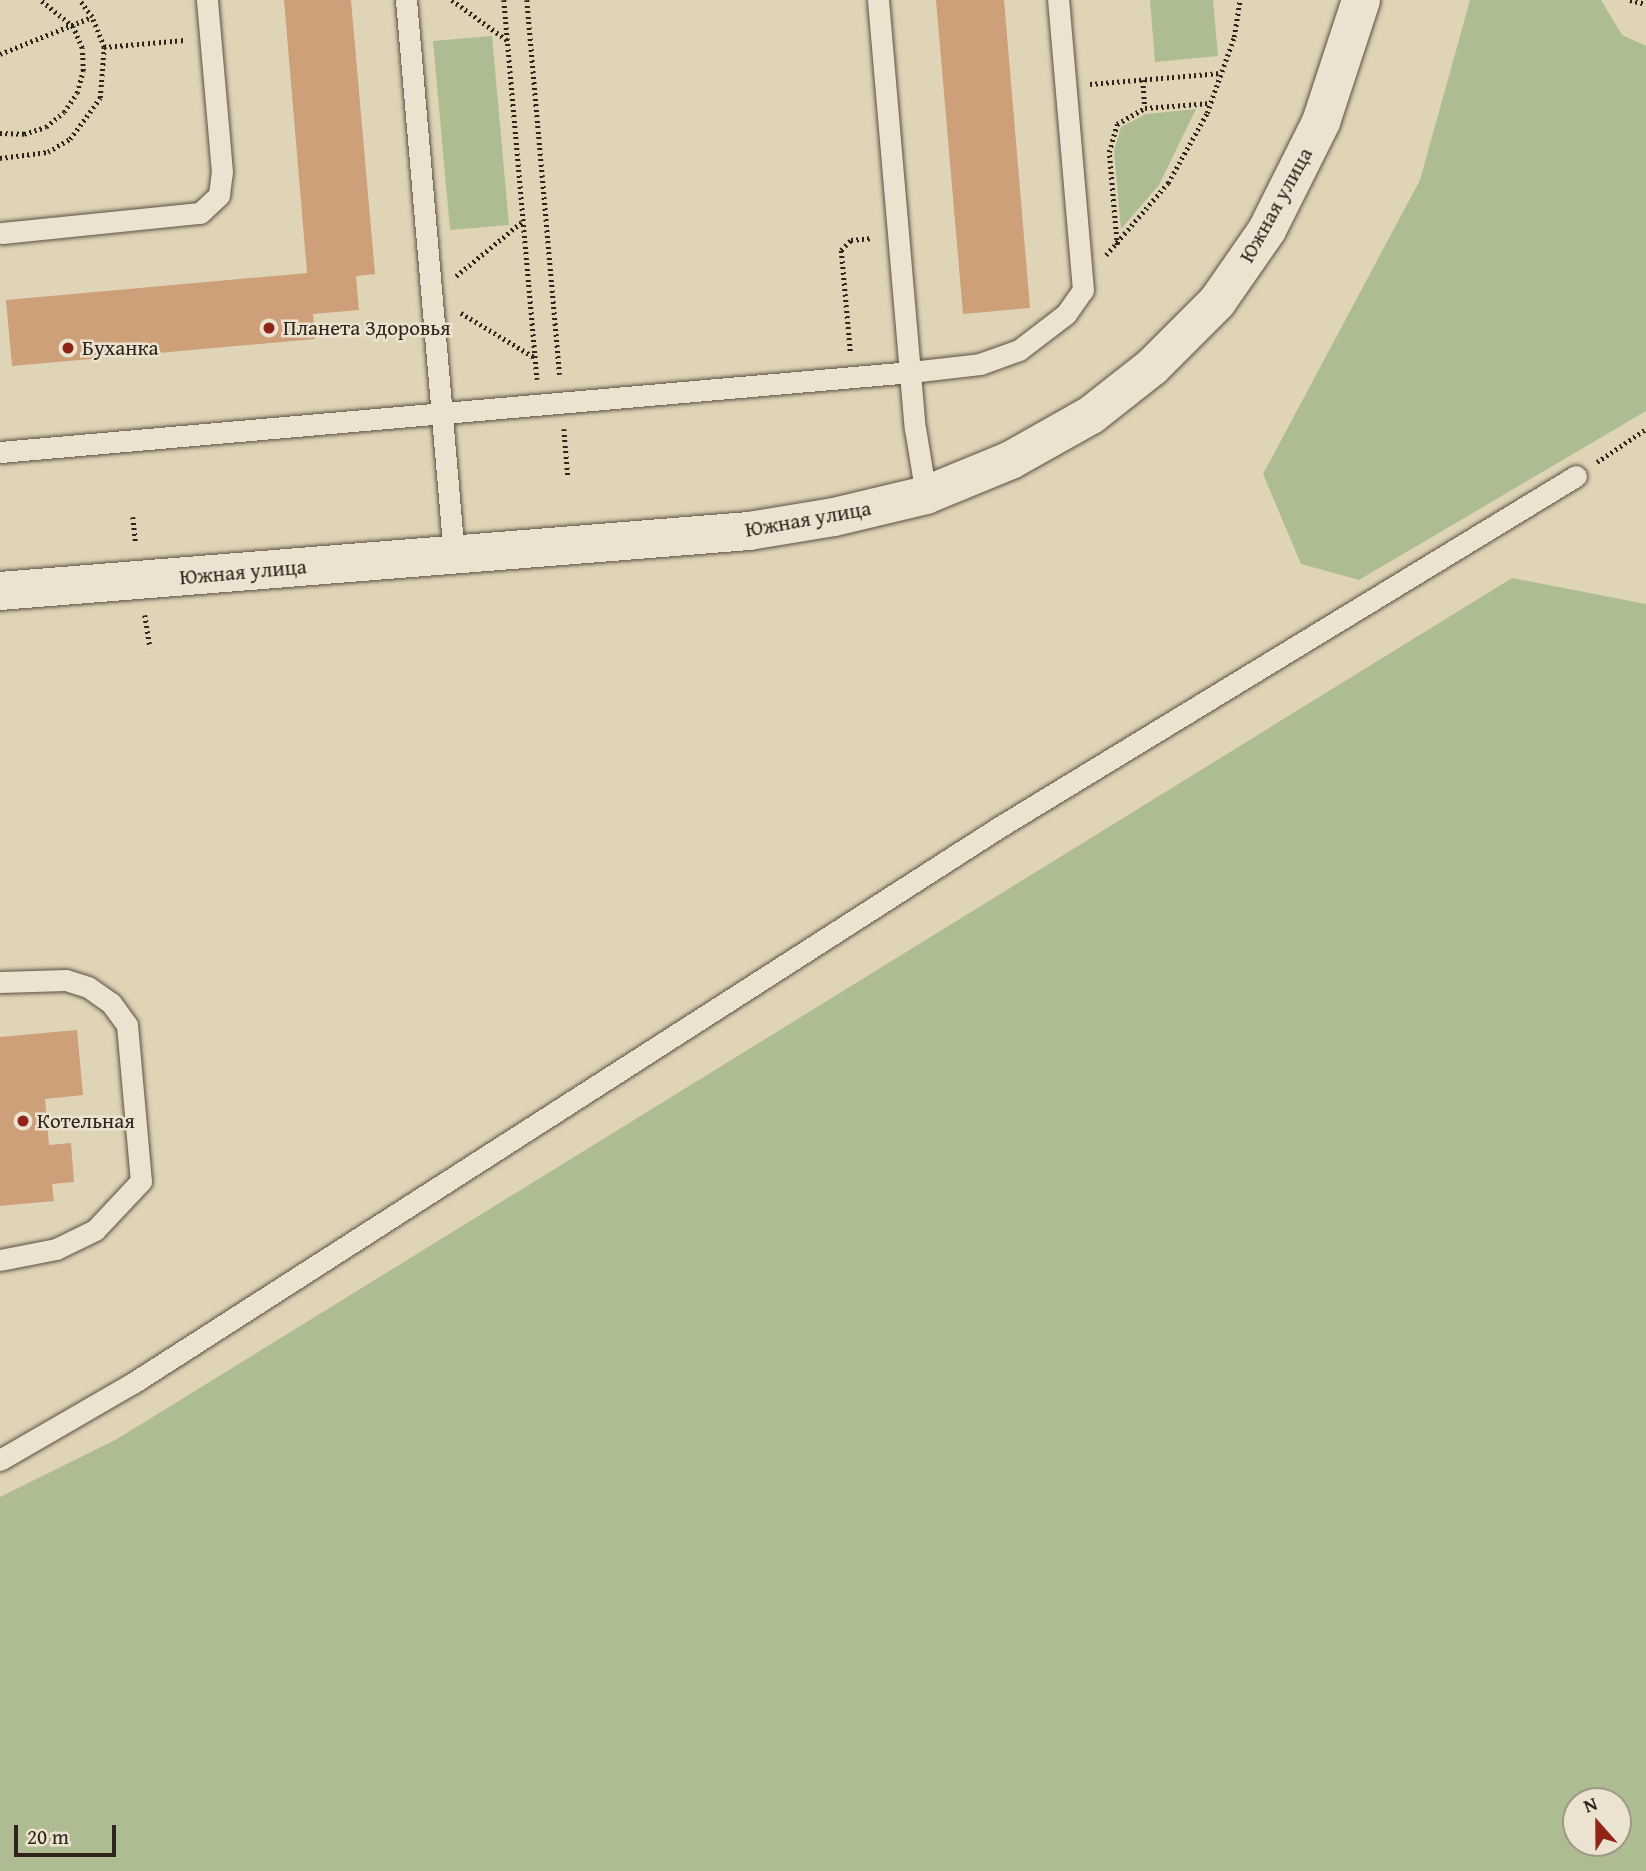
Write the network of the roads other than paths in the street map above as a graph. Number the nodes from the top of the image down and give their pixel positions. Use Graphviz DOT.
graph roads {
  1 [pos="207,0"];
  2 [pos="406,0"];
  3 [pos="878,0"];
  4 [pos="1058,0"];
  5 [pos="1361,0"];
  6 [pos="2,233"];
  7 [pos="911,372"];
  8 [pos="442,413"];
  9 [pos="0,452"];
  10 [pos="1576,476"];
  11 [pos="926,495"];
  12 [pos="454,555"];
  13 [pos="0,591"];
  14 [pos="0,982"];
  15 [pos="0,1260"];
  16 [pos="0,1460"];
  1 -- 6 [label="lane"];
  2 -- 8 [label="lane"];
  3 -- 7 [label="lane"];
  4 -- 7 [label="lane"];
  5 -- 11 [label="street, Южная улица"];
  7 -- 8 [label="lane"];
  7 -- 11 [label="lane"];
  8 -- 9 [label="lane"];
  8 -- 12 [label="lane"];
  10 -- 16 [label="lane"];
  11 -- 12 [label="street, Южная улица"];
  12 -- 13 [label="street, Южная улица"];
  14 -- 15 [label="lane"];
}
